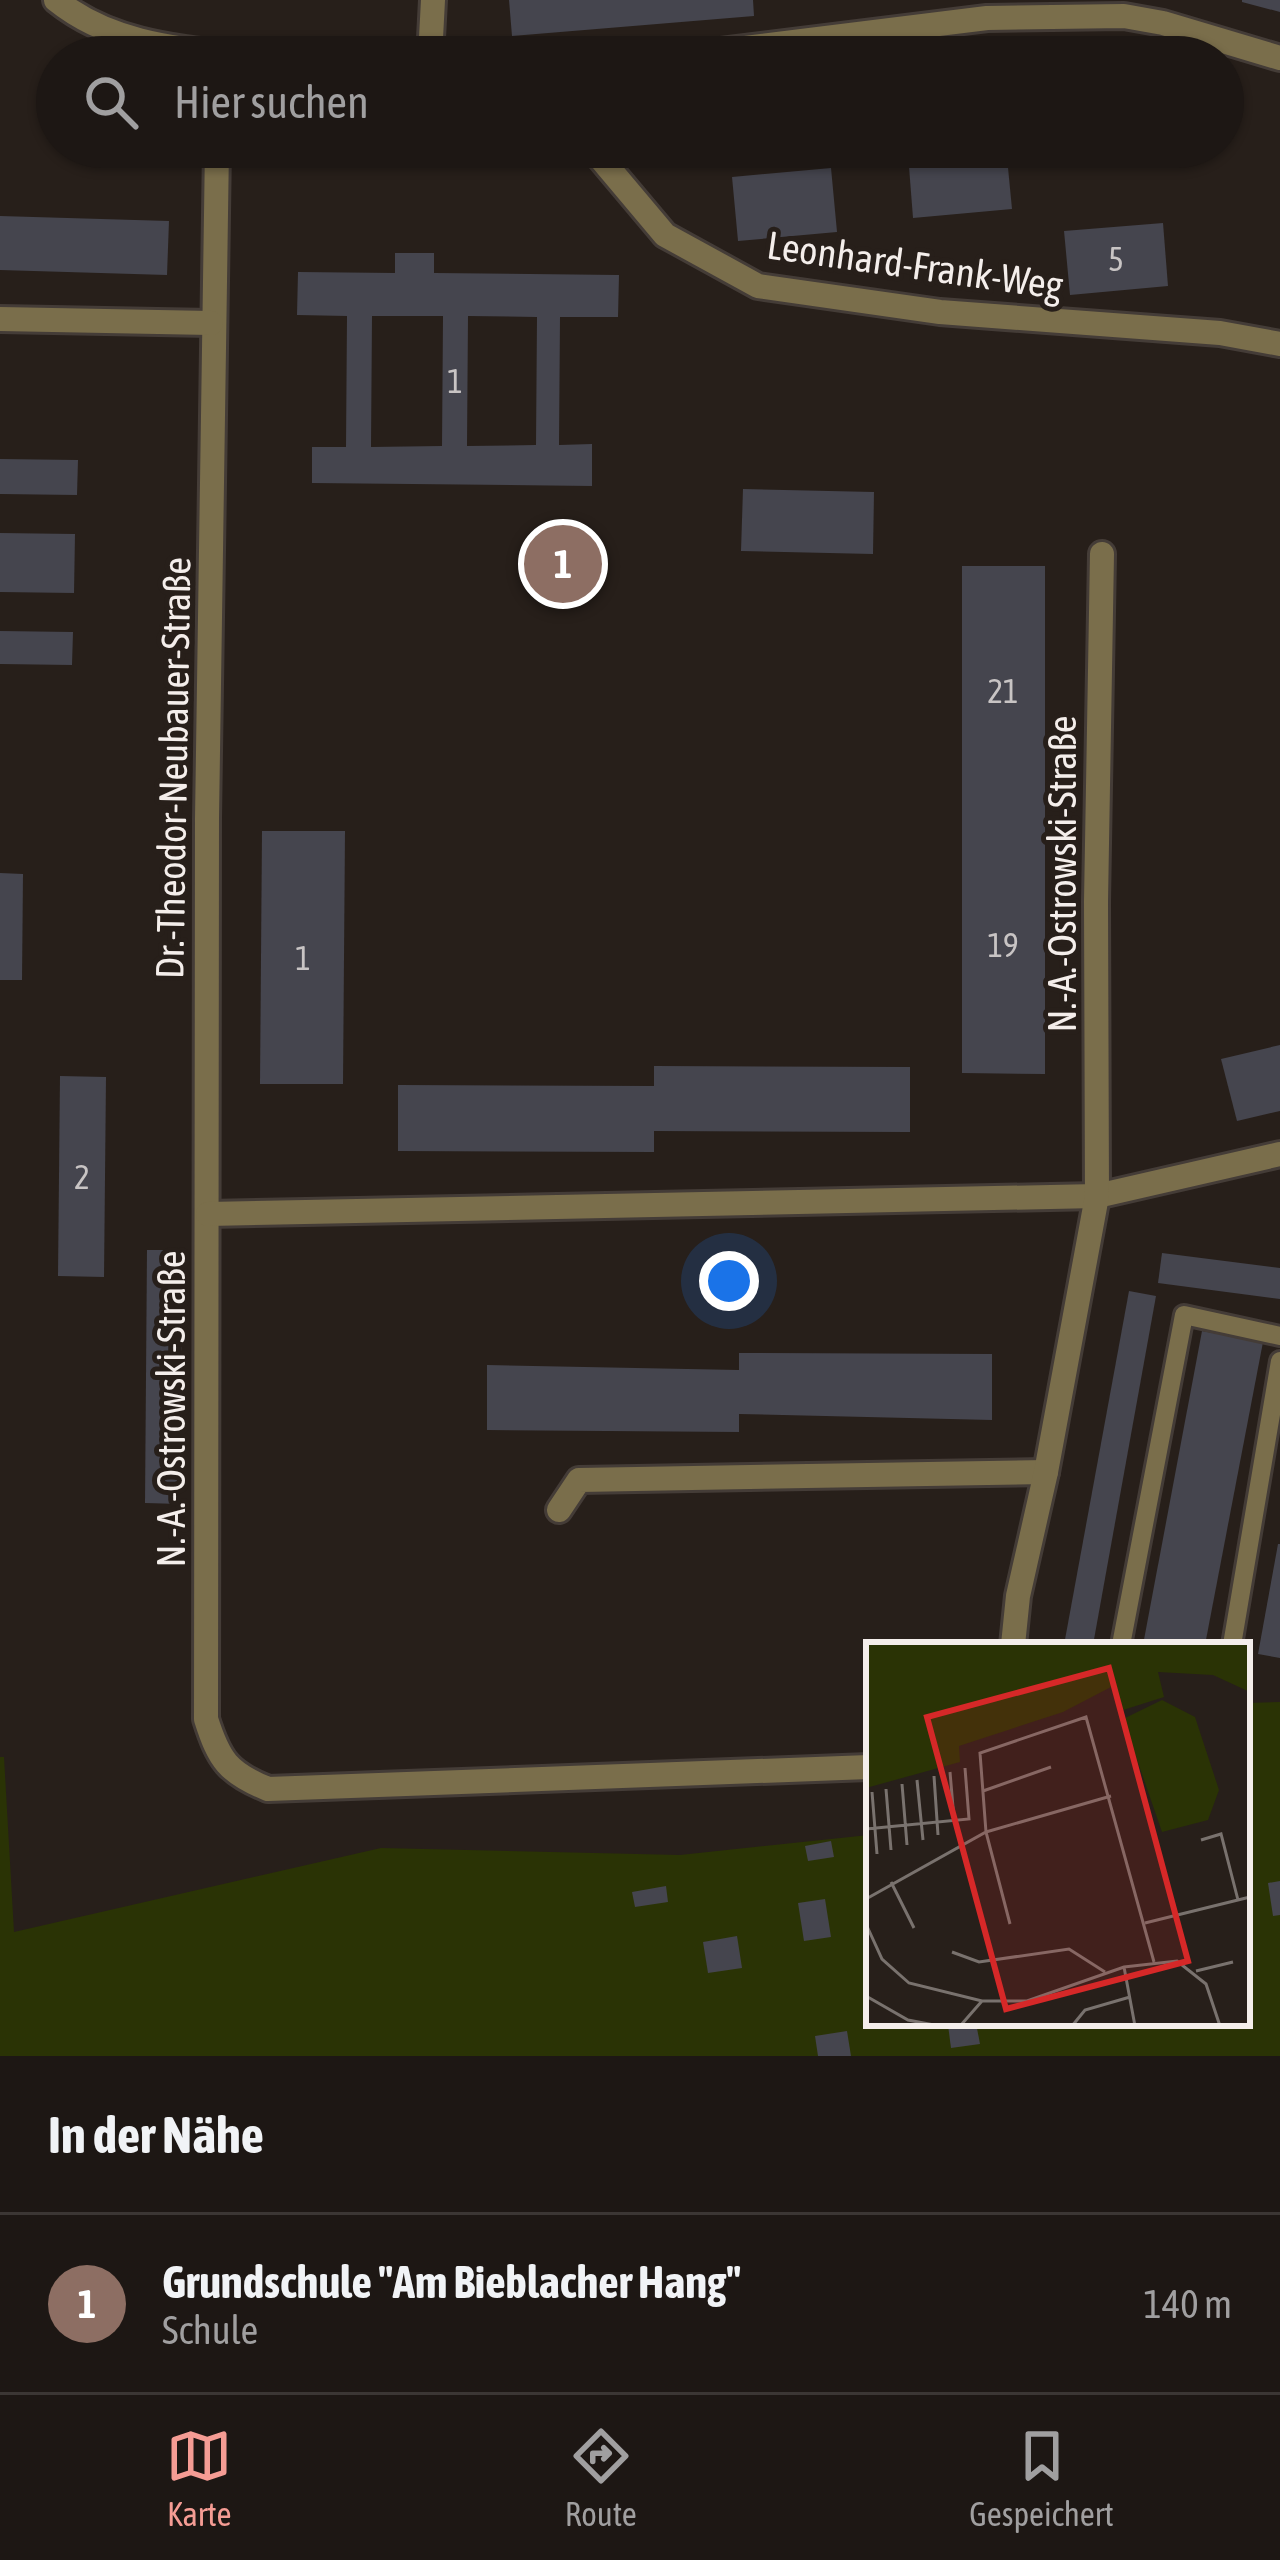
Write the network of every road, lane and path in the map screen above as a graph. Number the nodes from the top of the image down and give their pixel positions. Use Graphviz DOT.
graph roads {
  1 [pos="56,0"];
  2 [pos="434,0"];
  3 [pos="124,36"];
  4 [pos="431,36"];
  5 [pos="843,36"];
  6 [pos="1206,36"];
  7 [pos="1244,47"];
  8 [pos="1280,58"];
  9 [pos="216,168"];
  10 [pos="609,168"];
  11 [pos="0,319"];
  12 [pos="212,323"];
  13 [pos="1280,344"];
  14 [pos="1102,554"];
  15 [pos="1280,1154"];
  16 [pos="1097,1196"];
  17 [pos="208,1214"];
  18 [pos="1280,1336"];
  19 [pos="1280,1361"];
  20 [pos="1046,1472"];
  21 [pos="559,1510"];
  22 [pos="1012,1642"];
  23 [pos="1122,1642"];
  24 [pos="1233,1642"];
  25 [pos="866,1767"];
  1 -- 3 [label="street"];
  2 -- 4 [label="street"];
  5 -- 6 [label="street"];
  7 -- 8 [label="street"];
  9 -- 12 [label="street, Dr.-Theodor-Neubauer-Straße"];
  10 -- 13 [label="street, Leonhard-Frank-Weg"];
  11 -- 12 [label="street"];
  12 -- 17 [label="street, Dr.-Theodor-Neubauer-Straße"];
  14 -- 16 [label="street, N.-A.-Ostrowski-Straße"];
  15 -- 16 [label="street"];
  16 -- 17 [label="street, N.-A.-Ostrowski-Straße"];
  16 -- 20 [label="street, N.-A.-Ostrowski-Straße"];
  17 -- 25 [label="street, N.-A.-Ostrowski-Straße"];
  18 -- 23 [label="lane"];
  19 -- 24 [label="lane"];
  20 -- 21 [label="street"];
  20 -- 22 [label="street, N.-A.-Ostrowski-Straße"];
}
